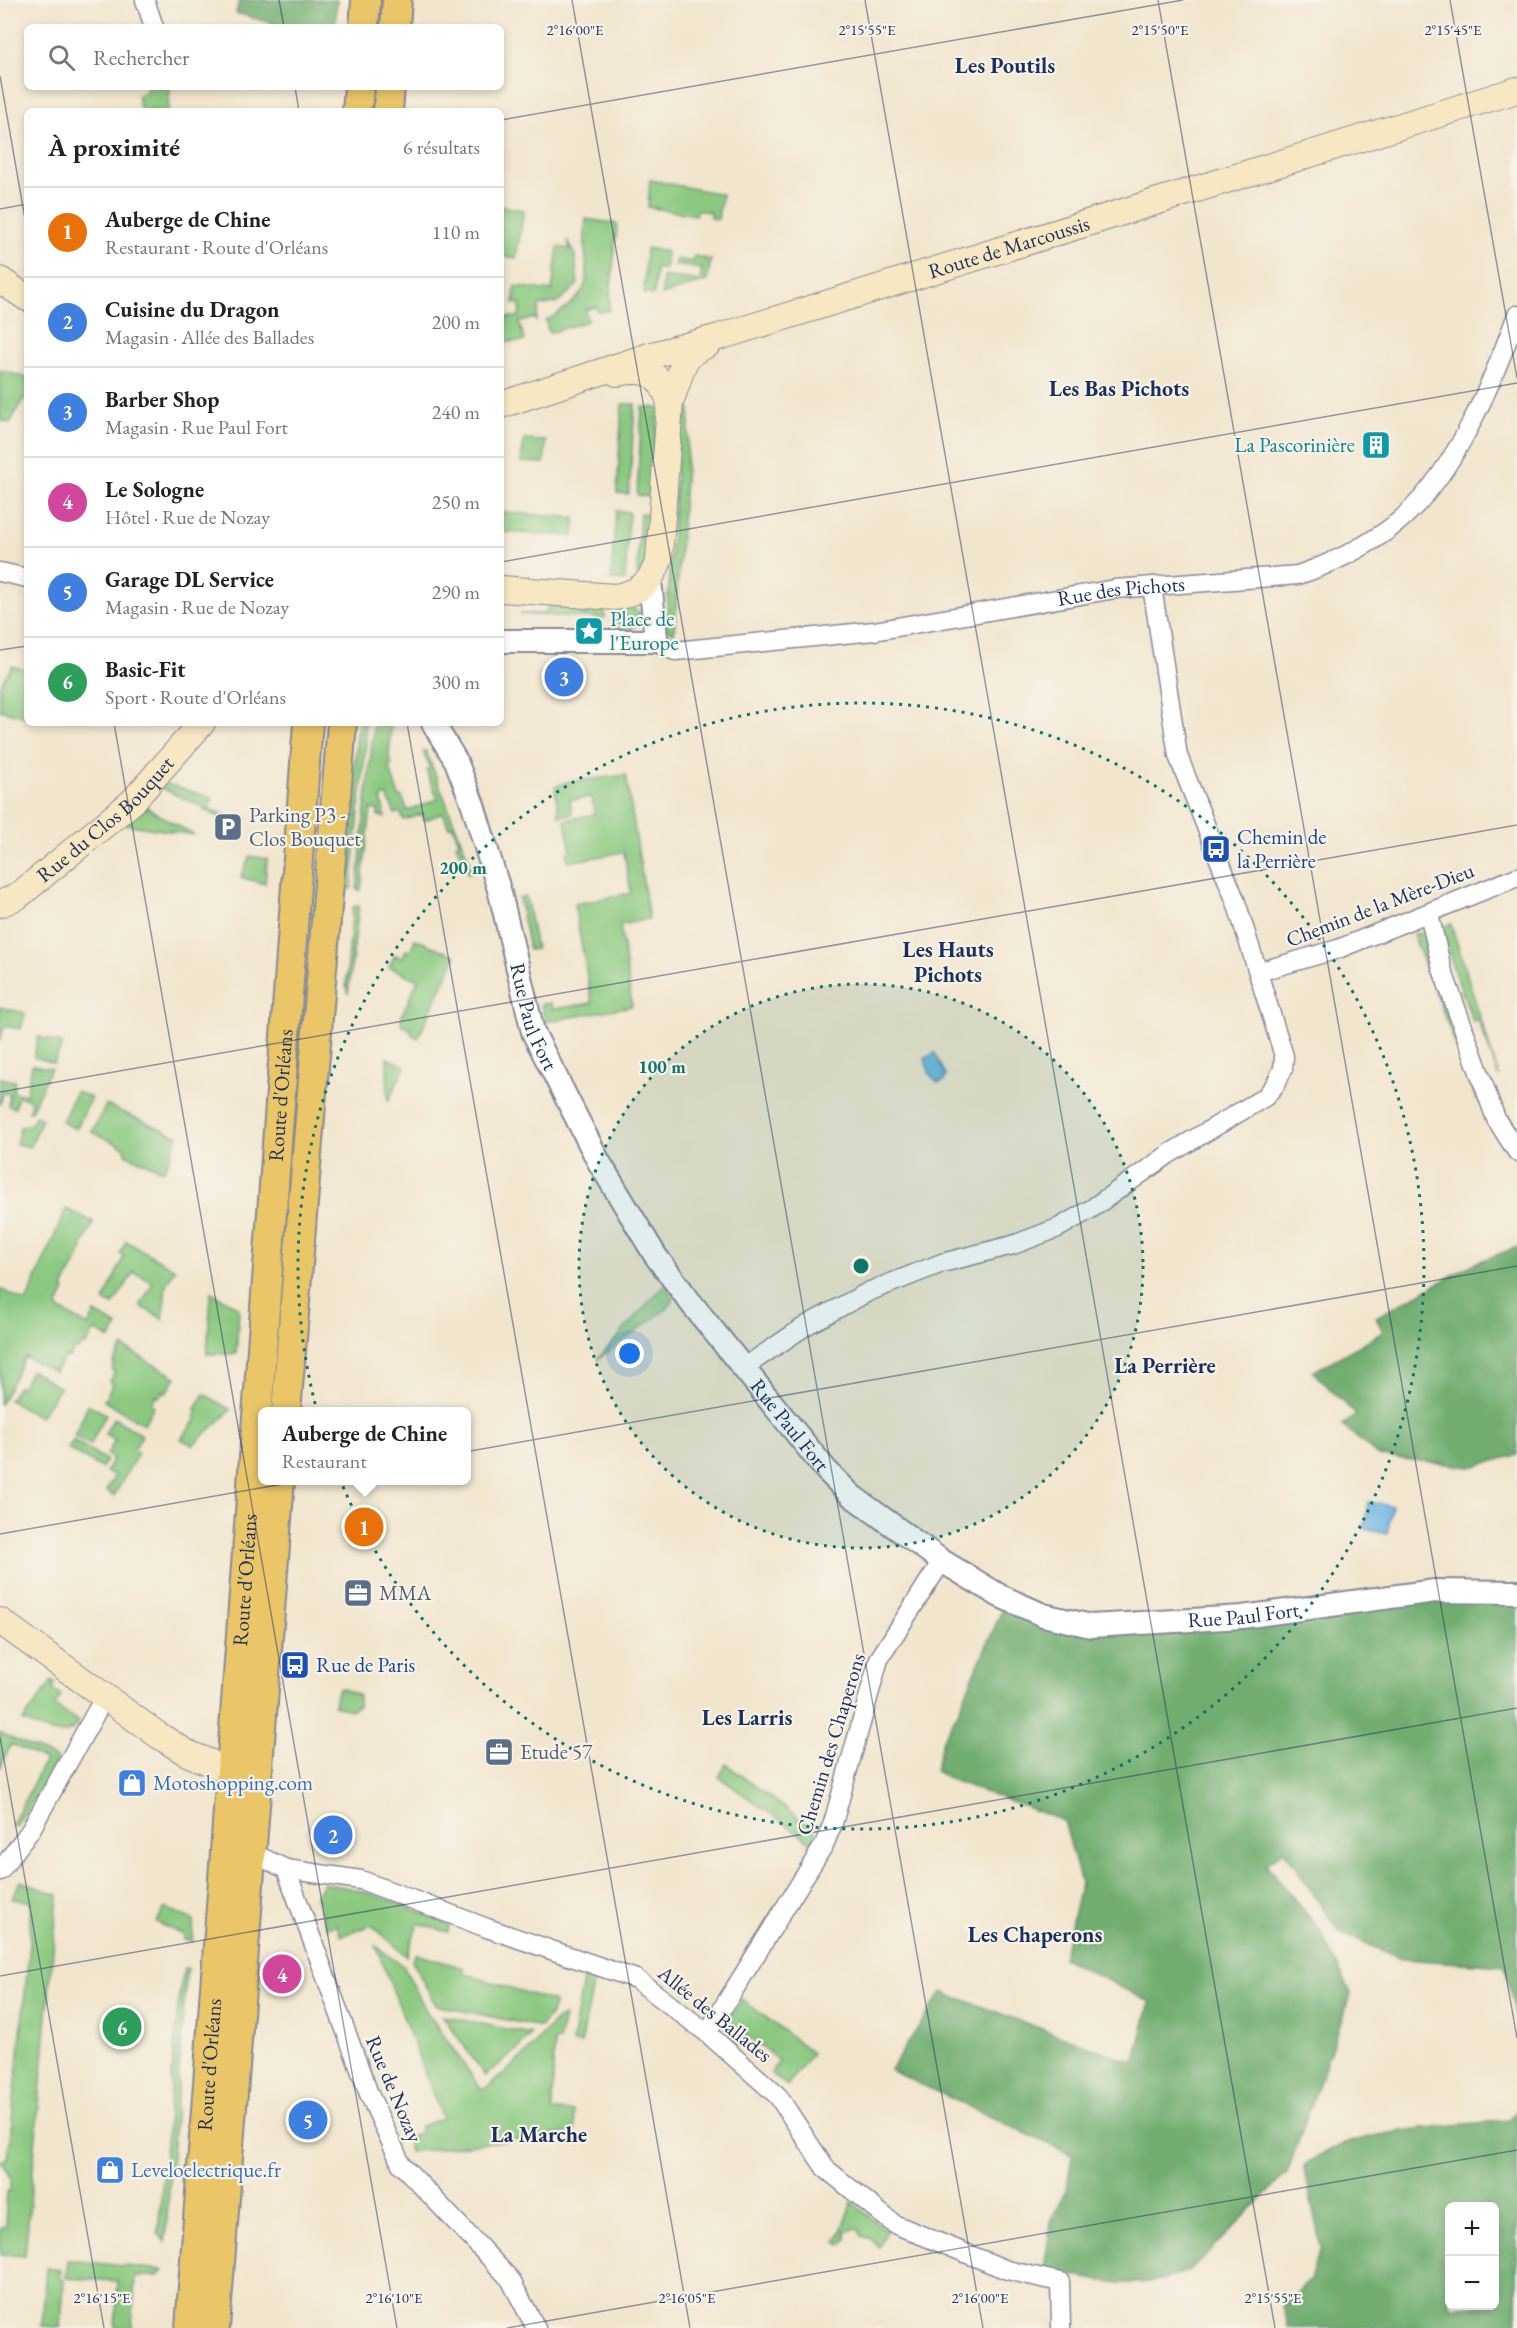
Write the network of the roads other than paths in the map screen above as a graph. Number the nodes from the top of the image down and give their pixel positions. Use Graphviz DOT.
graph roads {
  1 [pos="146,0"];
  2 [pos="366,0"];
  3 [pos="397,0"];
  4 [pos="153,24"];
  5 [pos="364,24"];
  6 [pos="395,24"];
  7 [pos="359,90"];
  8 [pos="390,90"];
  9 [pos="1517,90"];
  10 [pos="357,108"];
  11 [pos="388,108"];
  12 [pos="0,280"];
  13 [pos="24,296"];
  14 [pos="1517,315"];
  15 [pos="719,337"];
  16 [pos="579,380"];
  17 [pos="670,403"];
  18 [pos="504,404"];
  19 [pos="0,572"];
  20 [pos="24,577"];
  21 [pos="650,581"];
  22 [pos="1152,586"];
  23 [pos="504,589"];
  24 [pos="656,638"];
  25 [pos="504,641"];
  26 [pos="199,726"];
  27 [pos="308,726"];
  28 [pos="342,726"];
  29 [pos="435,726"];
  30 [pos="1517,877"];
  31 [pos="0,904"];
  32 [pos="1429,914"];
  33 [pos="1258,972"];
  34 [pos="1517,1152"];
  35 [pos="743,1368"];
  36 [pos="285,1407"];
  37 [pos="280,1485"];
  38 [pos="942,1561"];
  39 [pos="1517,1592"];
  40 [pos="0,1621"];
  41 [pos="104,1698"];
  42 [pos="230,1771"];
  43 [pos="249,1852"];
  44 [pos="286,1869"];
  45 [pos="0,1871"];
  46 [pos="707,2033"];
  47 [pos="190,2328"];
  48 [pos="215,2328"];
  49 [pos="536,2328"];
  50 [pos="1061,2328"];
  1 -- 4 [label="street"];
  2 -- 5 [label="main road"];
  3 -- 6 [label="main road"];
  7 -- 10 [label="main road"];
  8 -- 11 [label="main road"];
  9 -- 15 [label="main road, Route de Marcoussis"];
  12 -- 13 [label="main road"];
  14 -- 22 [label="street, Rue des Pichots"];
  15 -- 16 [label="main road, Route de Marcoussis"];
  15 -- 17 [label="main road"];
  16 -- 17 [label="main road"];
  16 -- 18 [label="main road, Route de Marcoussis"];
  17 -- 21 [label="main road"];
  19 -- 20 [label="street"];
  21 -- 23 [label="main road"];
  21 -- 24 [label="street"];
  22 -- 24 [label="street, Rue des Pichots"];
  22 -- 33 [label="street"];
  24 -- 25 [label="street"];
  26 -- 31 [label="main road, Rue du Clos Bouquet"];
  27 -- 42 [label="main road, Route d'Orléans"];
  28 -- 36 [label="main road, Route d'Orléans"];
  29 -- 35 [label="street, Rue Paul Fort"];
  30 -- 32 [label="street, Chemin de la Mère-Dieu"];
  32 -- 33 [label="street, Chemin de la Mère-Dieu"];
  32 -- 34 [label="street"];
  33 -- 35 [label="street"];
  35 -- 38 [label="street, Rue Paul Fort"];
  37 -- 43 [label="main road, Route d'Orléans"];
  38 -- 39 [label="street, Rue Paul Fort"];
  38 -- 46 [label="street, Chemin des Chaperons"];
  40 -- 41 [label="main road"];
  41 -- 42 [label="main road"];
  41 -- 45 [label="street"];
  42 -- 47 [label="main road, Route d'Orléans"];
  43 -- 44 [label="street"];
  43 -- 48 [label="main road, Route d'Orléans"];
  44 -- 46 [label="street, Allée des Ballades"];
  44 -- 49 [label="street, Rue de Nozay"];
  46 -- 50 [label="street, Allée des Ballades"];
}
